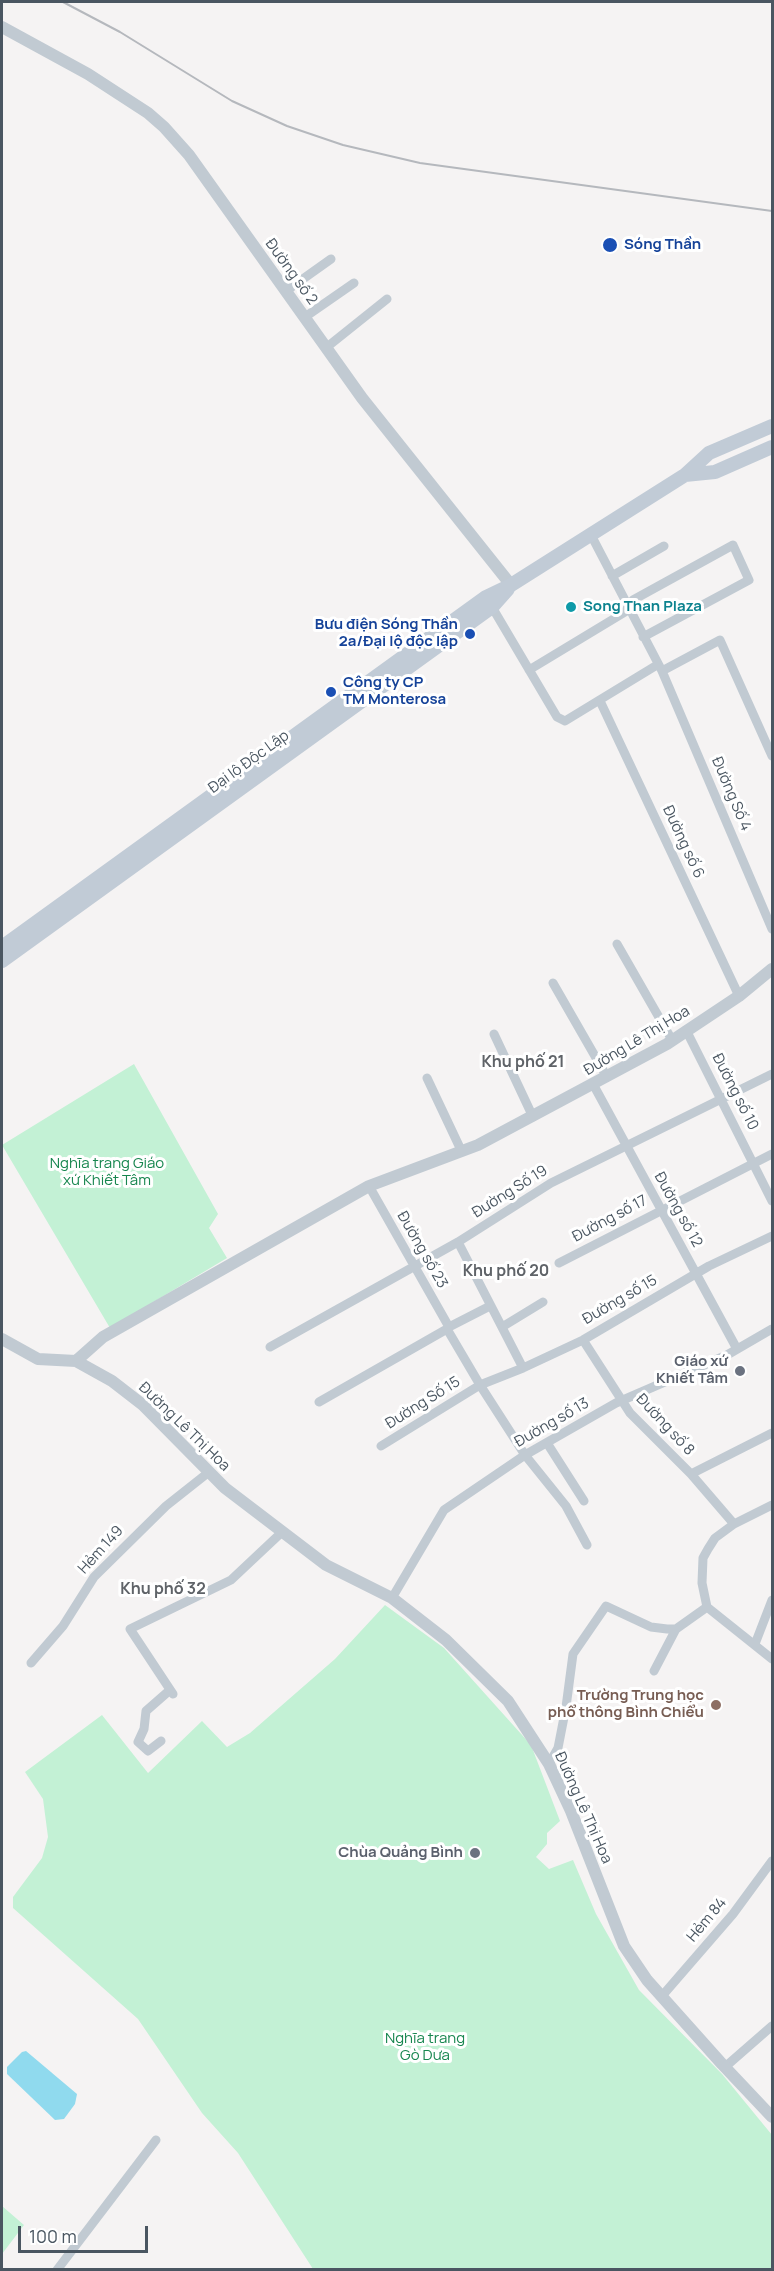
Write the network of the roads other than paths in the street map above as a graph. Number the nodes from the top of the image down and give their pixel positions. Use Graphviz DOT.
graph roads {
  1 [pos="2,27"];
  2 [pos="331,259"];
  3 [pos="354,283"];
  4 [pos="286,291"];
  5 [pos="387,299"];
  6 [pos="305,317"];
  7 [pos="327,347"];
  8 [pos="772,426"];
  9 [pos="772,447"];
  10 [pos="685,475"];
  11 [pos="590,533"];
  12 [pos="664,546"];
  13 [pos="612,576"];
  14 [pos="511,585"];
  15 [pos="492,607"];
  16 [pos="628,607"];
  17 [pos="644,637"];
  18 [pos="660,668"];
  19 [pos="529,670"];
  20 [pos="600,701"];
  21 [pos="772,756"];
  22 [pos="772,929"];
  23 [pos="617,944"];
  24 [pos="2,947"];
  25 [pos="2,961"];
  26 [pos="772,969"];
  27 [pos="553,983"];
  28 [pos="739,996"];
  29 [pos="686,1030"];
  30 [pos="494,1034"];
  31 [pos="672,1040"];
  32 [pos="772,1074"];
  33 [pos="607,1077"];
  34 [pos="427,1078"];
  35 [pos="594,1084"];
  36 [pos="722,1098"];
  37 [pos="533,1117"];
  38 [pos="627,1146"];
  39 [pos="461,1150"];
  40 [pos="772,1154"];
  41 [pos="755,1163"];
  42 [pos="369,1186"];
  43 [pos="772,1201"];
  44 [pos="661,1209"];
  45 [pos="772,1236"];
  46 [pos="458,1242"];
  47 [pos="559,1263"];
  48 [pos="415,1267"];
  49 [pos="696,1273"];
  50 [pos="543,1302"];
  51 [pos="490,1306"];
  52 [pos="502,1327"];
  53 [pos="448,1328"];
  54 [pos="772,1329"];
  55 [pos="2,1340"];
  56 [pos="583,1340"];
  57 [pos="270,1347"];
  58 [pos="737,1349"];
  59 [pos="76,1361"];
  60 [pos="523,1368"];
  61 [pos="480,1385"];
  62 [pos="622,1400"];
  63 [pos="319,1402"];
  64 [pos="772,1433"];
  65 [pos="547,1443"];
  66 [pos="381,1446"];
  67 [pos="525,1455"];
  68 [pos="209,1472"];
  69 [pos="691,1474"];
  70 [pos="584,1501"];
  71 [pos="772,1505"];
  72 [pos="734,1524"];
  73 [pos="281,1533"];
  74 [pos="587,1545"];
  75 [pos="392,1598"];
  76 [pos="772,1600"];
  77 [pos="707,1607"];
  78 [pos="676,1629"];
  79 [pos="755,1644"];
  80 [pos="771,1655"];
  81 [pos="31,1663"];
  82 [pos="654,1671"];
  83 [pos="161,1740"];
  84 [pos="549,1764"];
  85 [pos="772,1861"];
  86 [pos="662,1996"];
  87 [pos="772,2026"];
  88 [pos="725,2067"];
  89 [pos="772,2117"];
  90 [pos="156,2140"];
  91 [pos="57,2270"];
  1 -- 4 [label="street, Đường số 2"];
  2 -- 4 [label="street"];
  3 -- 6 [label="street"];
  4 -- 6 [label="street, Đường số 2"];
  5 -- 7 [label="street"];
  6 -- 7 [label="street, Đường số 2"];
  7 -- 14 [label="street, Đường số 2"];
  8 -- 10 [label="main road, Đại lộ Độc Lập"];
  9 -- 10 [label="main road, Đại lộ Độc Lập"];
  10 -- 11 [label="main road, Đại lộ Độc Lập"];
  11 -- 13 [label="street, Đường Số 4"];
  11 -- 14 [label="main road, Đại lộ Độc Lập"];
  12 -- 13 [label="street"];
  13 -- 16 [label="street, Đường Số 4"];
  14 -- 15 [label="main road, Đại lộ Độc Lập"];
  14 -- 24 [label="main road, Đại lộ Độc Lập"];
  15 -- 19 [label="street"];
  15 -- 25 [label="main road, Đại lộ Độc Lập"];
  16 -- 17 [label="street, Đường Số 4"];
  16 -- 17 [label="street"];
  16 -- 19 [label="street"];
  17 -- 18 [label="street, Đường Số 4"];
  18 -- 20 [label="street"];
  18 -- 21 [label="street"];
  18 -- 22 [label="street, Đường Số 4"];
  19 -- 20 [label="street"];
  20 -- 28 [label="street, Đường số 6"];
  23 -- 31 [label="street"];
  26 -- 28 [label="street, Đường Lê Thị Hoa"];
  27 -- 33 [label="street"];
  28 -- 29 [label="street, Đường Lê Thị Hoa"];
  29 -- 31 [label="street, Đường Lê Thị Hoa"];
  29 -- 36 [label="street, Đường số 10"];
  30 -- 37 [label="street"];
  31 -- 33 [label="street, Đường Lê Thị Hoa"];
  32 -- 36 [label="street, Đường Số 19"];
  33 -- 35 [label="street, Đường Lê Thị Hoa"];
  34 -- 39 [label="street"];
  35 -- 37 [label="street, Đường Lê Thị Hoa"];
  35 -- 38 [label="street, Đường số 12"];
  36 -- 38 [label="street, Đường Số 19"];
  36 -- 41 [label="street, Đường số 10"];
  37 -- 39 [label="street, Đường Lê Thị Hoa"];
  38 -- 44 [label="street, Đường số 12"];
  38 -- 46 [label="street, Đường Số 19"];
  39 -- 42 [label="street, Đường Lê Thị Hoa"];
  40 -- 41 [label="street, Đường số 17"];
  41 -- 43 [label="street, Đường số 10"];
  41 -- 44 [label="street, Đường số 17"];
  42 -- 48 [label="street, Đường số 23"];
  42 -- 59 [label="street, Đường Lê Thị Hoa"];
  44 -- 47 [label="street, Đường số 17"];
  44 -- 49 [label="street, Đường số 12"];
  45 -- 49 [label="street, Đường số 15"];
  46 -- 48 [label="street, Đường Số 19"];
  46 -- 51 [label="street"];
  48 -- 53 [label="street, Đường số 23"];
  48 -- 57 [label="street, Đường Số 19"];
  49 -- 56 [label="street, Đường số 15"];
  49 -- 58 [label="street, Đường số 12"];
  50 -- 52 [label="street"];
  51 -- 52 [label="street"];
  51 -- 53 [label="street"];
  52 -- 60 [label="street"];
  53 -- 61 [label="street, Đường số 23"];
  53 -- 63 [label="street"];
  54 -- 58 [label="street, Đường số 13"];
  55 -- 59 [label="street"];
  56 -- 60 [label="street, Đường số 15"];
  56 -- 62 [label="street, Đường số 8"];
  58 -- 62 [label="street, Đường số 13"];
  59 -- 68 [label="street, Đường Lê Thị Hoa"];
  60 -- 61 [label="street, Đường số 15"];
  61 -- 66 [label="street, Đường Số 15"];
  61 -- 67 [label="street, Đường số 23"];
  62 -- 65 [label="street, Đường số 13"];
  62 -- 69 [label="street, Đường số 8"];
  64 -- 69 [label="street"];
  65 -- 67 [label="street, Đường số 13"];
  65 -- 70 [label="street"];
  67 -- 74 [label="street, Đường số 23"];
  67 -- 75 [label="street, Đường số 13"];
  68 -- 73 [label="street, Đường Lê Thị Hoa"];
  68 -- 81 [label="street, Hẻm 149"];
  69 -- 72 [label="street, Đường số 8"];
  71 -- 72 [label="street"];
  72 -- 77 [label="street"];
  73 -- 75 [label="street, Đường Lê Thị Hoa"];
  73 -- 83 [label="street"];
  75 -- 84 [label="street, Đường Lê Thị Hoa"];
  76 -- 79 [label="street"];
  77 -- 78 [label="street"];
  77 -- 79 [label="street"];
  78 -- 82 [label="street"];
  78 -- 84 [label="street"];
  79 -- 80 [label="street"];
  84 -- 86 [label="street, Đường Lê Thị Hoa"];
  85 -- 86 [label="street, Hẻm 84"];
  86 -- 88 [label="street, Đường Lê Thị Hoa"];
  87 -- 88 [label="street"];
  88 -- 89 [label="street, Đường Lê Thị Hoa"];
  90 -- 91 [label="street"];
}
